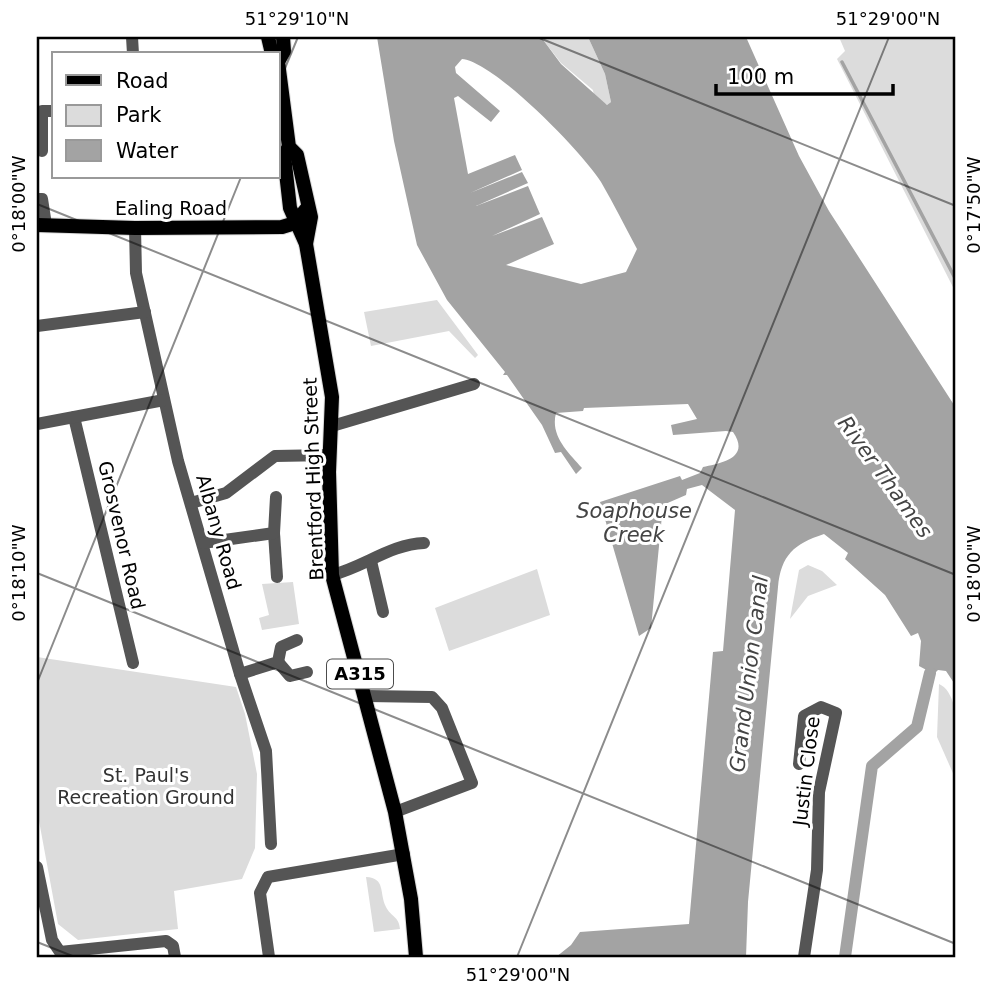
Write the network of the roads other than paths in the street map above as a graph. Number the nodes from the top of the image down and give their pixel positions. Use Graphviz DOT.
graph roads {
  1 [pos="283,37"];
  2 [pos="280,58"];
  3 [pos="280,77"];
  4 [pos="52,111"];
  5 [pos="289,147"];
  6 [pos="42,151"];
  7 [pos="37,199"];
  8 [pos="308,207"];
  9 [pos="295,223"];
  10 [pos="42,225"];
  11 [pos="135,228"];
  12 [pos="306,244"];
  13 [pos="145,312"];
  14 [pos="37,326"];
  15 [pos="474,384"];
  16 [pos="164,400"];
  17 [pos="74,417"];
  18 [pos="37,424"];
  19 [pos="332,426"];
  20 [pos="330,455"];
  21 [pos="276,497"];
  22 [pos="191,503"];
  23 [pos="274,533"];
  24 [pos="203,543"];
  25 [pos="424,543"];
  26 [pos="371,561"];
  27 [pos="332,575"];
  28 [pos="277,578"];
  29 [pos="383,612"];
  30 [pos="297,640"];
  31 [pos="278,662"];
  32 [pos="133,663"];
  33 [pos="307,672"];
  34 [pos="240,674"];
  35 [pos="367,696"];
  36 [pos="799,764"];
  37 [pos="395,812"];
  38 [pos="271,844"];
  39 [pos="404,854"];
  40 [pos="37,867"];
  41 [pos="175,956"];
  42 [pos="269,957"];
  43 [pos="416,957"];
  44 [pos="804,957"];
  1 -- 2 [label="main road, Brentford High Street / A315"];
  3 -- 5 [label="main road, Brentford High Street / A315"];
  4 -- 6 [label="street"];
  5 -- 8 [label="main road, Brentford High Street / A315"];
  5 -- 9 [label="main road, Brentford High Street / A315"];
  7 -- 10 [label="street, Ealing Road"];
  8 -- 9 [label="main road"];
  8 -- 12 [label="main road, Brentford High Street / A315"];
  9 -- 11 [label="main road, Ealing Road"];
  9 -- 12 [label="main road, Brentford High Street / A315"];
  10 -- 11 [label="main road, Ealing Road"];
  11 -- 13 [label="street, Albany Road"];
  12 -- 19 [label="main road, Brentford High Street / A315"];
  13 -- 14 [label="street"];
  13 -- 16 [label="street, Albany Road"];
  15 -- 19 [label="street"];
  16 -- 17 [label="street"];
  16 -- 22 [label="street, Albany Road"];
  17 -- 18 [label="street"];
  17 -- 32 [label="street, Grosvenor Road"];
  19 -- 20 [label="main road, Brentford High Street / A315"];
  20 -- 22 [label="street"];
  20 -- 27 [label="main road, Brentford High Street / A315"];
  21 -- 23 [label="street"];
  22 -- 24 [label="street, Albany Road"];
  23 -- 24 [label="street"];
  23 -- 28 [label="street"];
  24 -- 34 [label="street, Albany Road"];
  25 -- 26 [label="street"];
  26 -- 27 [label="street"];
  26 -- 29 [label="street"];
  27 -- 35 [label="main road, Brentford High Street / A315"];
  30 -- 31 [label="street"];
  31 -- 33 [label="street"];
  31 -- 34 [label="street"];
  34 -- 38 [label="street, Albany Road"];
  35 -- 37 [label="main road, Brentford High Street / A315"];
  35 -- 37 [label="street"];
  36 -- 44 [label="street, Justin Close"];
  37 -- 39 [label="main road, Brentford High Street / A315"];
  39 -- 42 [label="street"];
  39 -- 43 [label="main road, Brentford High Street / A315"];
  40 -- 41 [label="street"];
}
